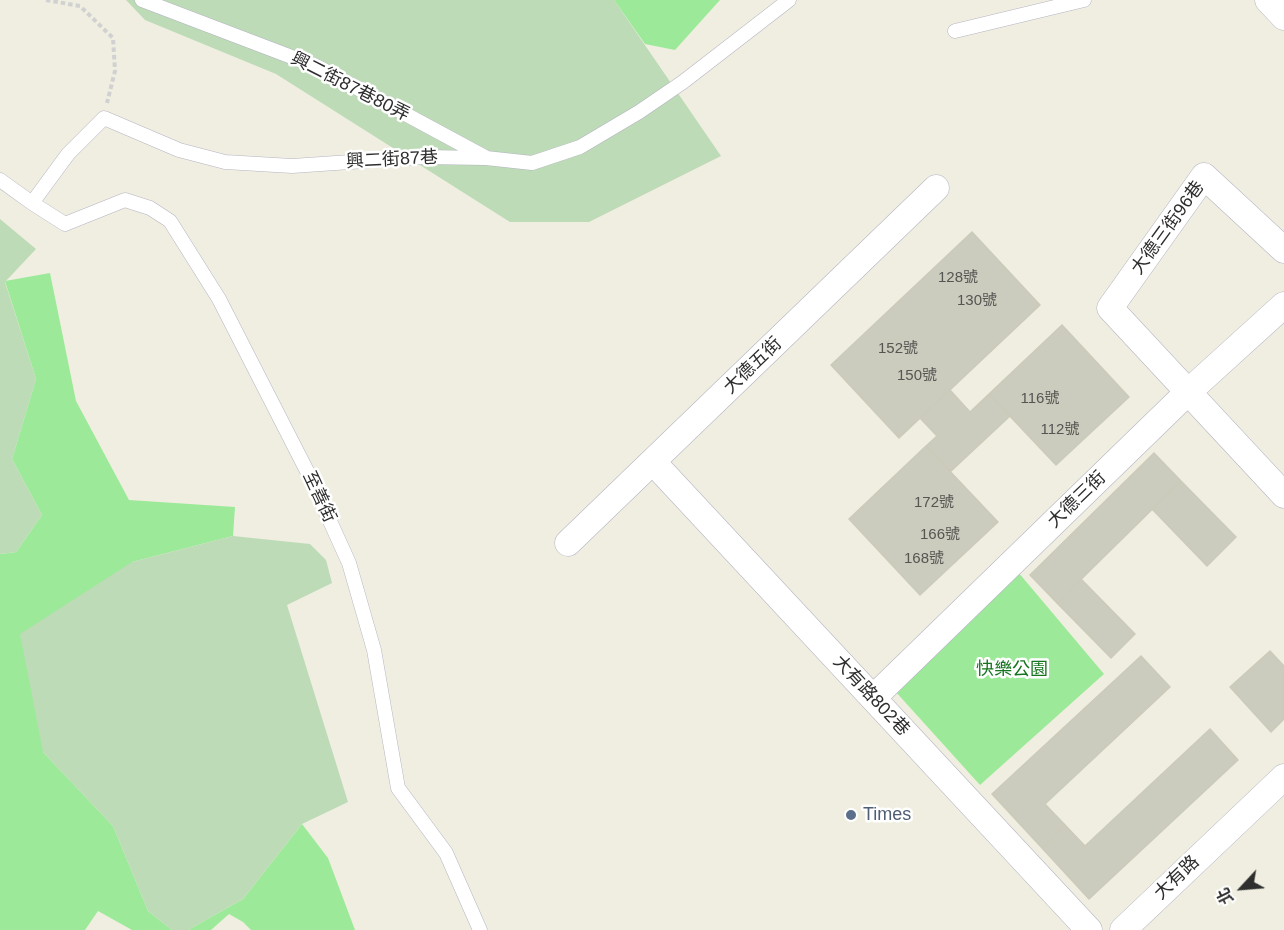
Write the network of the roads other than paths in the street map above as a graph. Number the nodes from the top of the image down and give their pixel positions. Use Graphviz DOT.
graph roads {
  1 [pos="142,0"];
  2 [pos="789,0"];
  3 [pos="1084,0"];
  4 [pos="1268,0"];
  5 [pos="1284,17"];
  6 [pos="955,31"];
  7 [pos="486,158"];
  8 [pos="0,180"];
  9 [pos="936,188"];
  10 [pos="32,203"];
  11 [pos="1284,250"];
  12 [pos="1281,315"];
  13 [pos="1187,393"];
  14 [pos="653,462"];
  15 [pos="1284,495"];
  16 [pos="568,543"];
  17 [pos="873,698"];
  18 [pos="1284,777"];
  19 [pos="480,930"];
  20 [pos="1089,930"];
  21 [pos="1123,930"];
  1 -- 7 [label="lane, 興二街87巷80弄"];
  2 -- 7 [label="lane, 興二街87巷"];
  3 -- 6 [label="lane"];
  4 -- 5 [label="street"];
  7 -- 10 [label="lane, 興二街87巷"];
  8 -- 10 [label="lane"];
  9 -- 14 [label="street, 大德五街"];
  10 -- 19 [label="lane, 至善街"];
  11 -- 13 [label="street, 大德三街96巷"];
  12 -- 13 [label="street, 大德三街"];
  13 -- 15 [label="street"];
  13 -- 17 [label="street, 大德三街"];
  14 -- 16 [label="street, 大德五街"];
  14 -- 17 [label="street, 大有路802巷"];
  17 -- 20 [label="street, 大有路802巷"];
  18 -- 21 [label="street, 大有路"];
}
